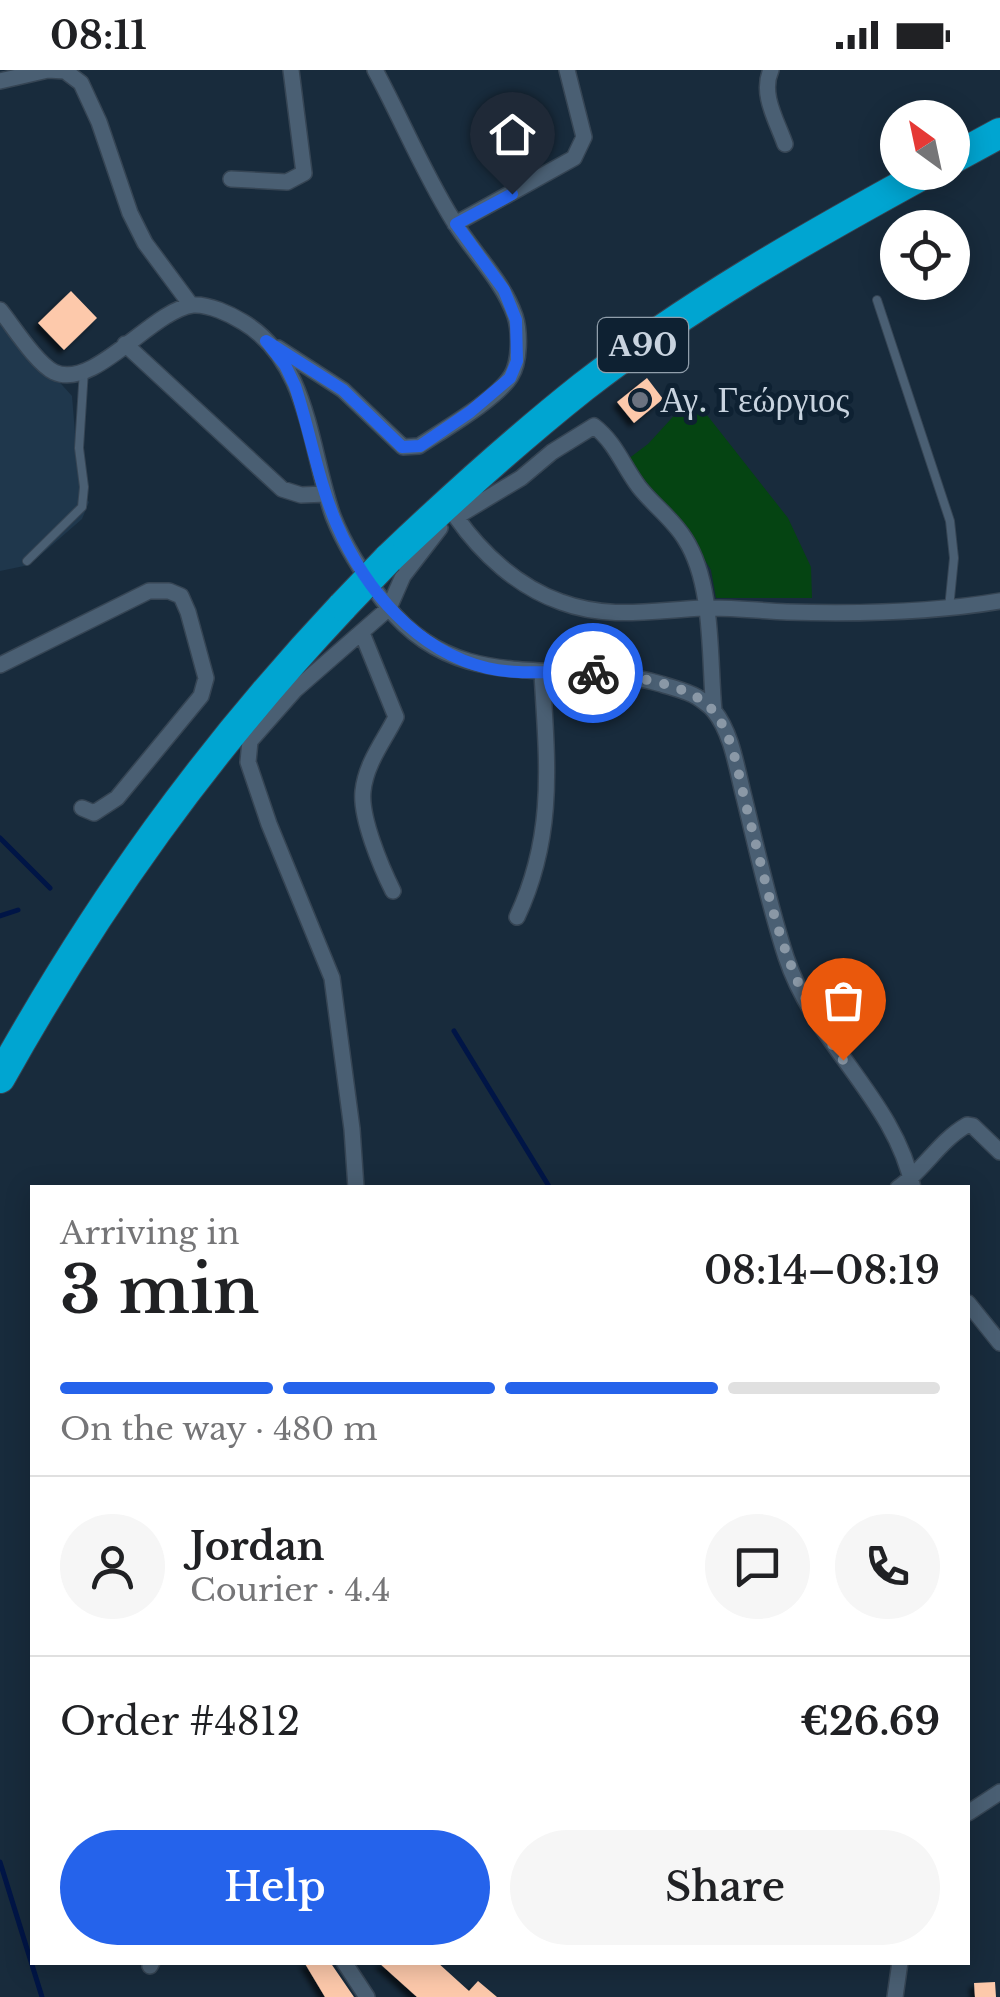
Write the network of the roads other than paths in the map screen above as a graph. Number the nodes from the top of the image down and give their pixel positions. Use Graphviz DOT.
graph roads {
  1 [pos="291,70"];
  2 [pos="375,70"];
  3 [pos="567,70"];
  4 [pos="770,70"];
  5 [pos="6,77"];
  6 [pos="1000,133"];
  7 [pos="786,144"];
  8 [pos="970,149"];
  9 [pos="230,179"];
  10 [pos="895,190"];
  11 [pos="456,224"];
  12 [pos="876,300"];
  13 [pos="191,306"];
  14 [pos="0,310"];
  15 [pos="266,341"];
  16 [pos="125,344"];
  17 [pos="84,370"];
  18 [pos="326,494"];
  19 [pos="456,518"];
  20 [pos="26,561"];
  21 [pos="1000,601"];
  22 [pos="388,608"];
  23 [pos="705,608"];
  24 [pos="950,608"];
  25 [pos="362,632"];
  26 [pos="0,665"];
  27 [pos="542,673"];
  28 [pos="714,711"];
  29 [pos="82,808"];
  30 [pos="393,891"];
  31 [pos="518,916"];
  32 [pos="0,1078"];
  33 [pos="1000,1152"];
  34 [pos="356,1185"];
  35 [pos="907,1185"];
  36 [pos="970,1306"];
  37 [pos="1000,1343"];
  38 [pos="1000,1792"];
  39 [pos="970,1812"];
  40 [pos="346,1965"];
  41 [pos="900,1965"];
  42 [pos="367,1997"];
  43 [pos="895,1997"];
  1 -- 9 [label="street"];
  2 -- 11 [label="street"];
  3 -- 11 [label="street"];
  4 -- 7 [label="street"];
  5 -- 13 [label="street"];
  6 -- 8 [label="highway"];
  10 -- 32 [label="highway, Α90, bridge"];
  11 -- 15 [label="street"];
  12 -- 24 [label="lane"];
  13 -- 15 [label="street"];
  13 -- 16 [label="street"];
  14 -- 17 [label="street"];
  15 -- 18 [label="street"];
  16 -- 17 [label="street"];
  16 -- 18 [label="street"];
  17 -- 20 [label="lane"];
  18 -- 22 [label="street"];
  19 -- 22 [label="street"];
  19 -- 23 [label="street"];
  19 -- 23 [label="street"];
  21 -- 24 [label="street"];
  22 -- 25 [label="street"];
  22 -- 27 [label="street"];
  23 -- 24 [label="street"];
  23 -- 28 [label="street"];
  25 -- 30 [label="street"];
  25 -- 34 [label="street"];
  26 -- 29 [label="street"];
  27 -- 28 [label="street"];
  27 -- 31 [label="street"];
  28 -- 35 [label="street"];
  33 -- 35 [label="street"];
  36 -- 37 [label="street"];
  38 -- 39 [label="street"];
  40 -- 42 [label="street"];
  41 -- 43 [label="street"];
}
